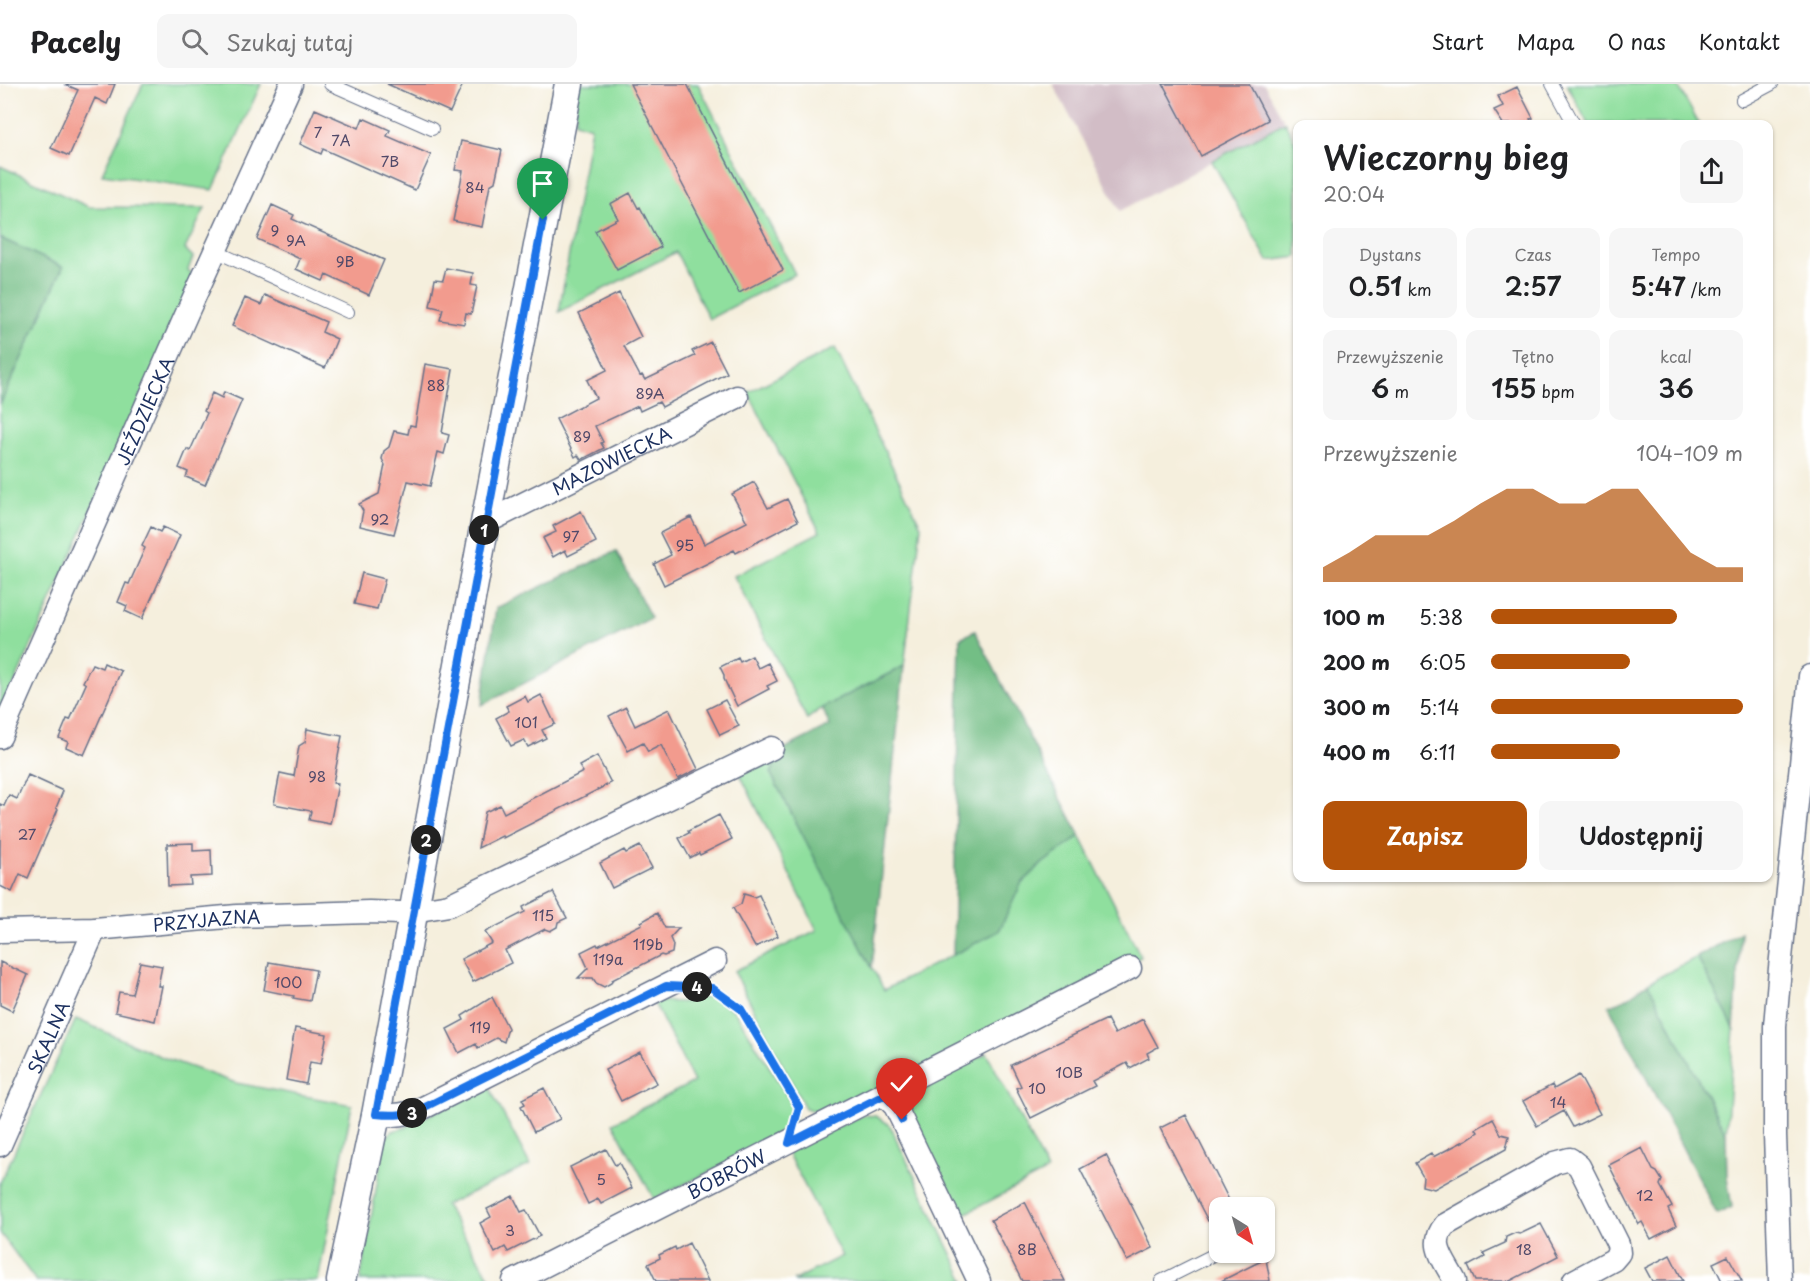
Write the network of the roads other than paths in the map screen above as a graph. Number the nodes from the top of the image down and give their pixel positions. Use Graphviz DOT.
graph roads {
  1 [pos="291,84"];
  2 [pos="330,84"];
  3 [pos="569,84"];
  4 [pos="1552,84"];
  5 [pos="1772,84"];
  6 [pos="1742,100"];
  7 [pos="1572,120"];
  8 [pos="432,129"];
  9 [pos="215,251"];
  10 [pos="348,312"];
  11 [pos="737,397"];
  12 [pos="485,524"];
  13 [pos="1810,676"];
  14 [pos="0,737"];
  15 [pos="772,748"];
  16 [pos="412,912"];
  17 [pos="95,929"];
  18 [pos="0,931"];
  19 [pos="715,961"];
  20 [pos="1130,968"];
  21 [pos="884,1095"];
  22 [pos="376,1114"];
  23 [pos="0,1145"];
  24 [pos="1209,1257"];
  25 [pos="341,1281"];
  26 [pos="514,1281"];
  27 [pos="979,1281"];
  28 [pos="1161,1281"];
  29 [pos="1455,1281"];
  30 [pos="1574,1281"];
  31 [pos="1780,1281"];
  1 -- 9 [label="street, JEŹDZIECKA"];
  2 -- 8 [label="lane"];
  3 -- 12 [label="street"];
  4 -- 7 [label="lane"];
  5 -- 6 [label="lane"];
  9 -- 10 [label="lane"];
  9 -- 14 [label="street, JEŹDZIECKA"];
  11 -- 12 [label="street, MAZOWIECKA"];
  12 -- 16 [label="street"];
  13 -- 31 [label="street"];
  15 -- 16 [label="street, PRZYJAZNA"];
  16 -- 17 [label="street, PRZYJAZNA"];
  16 -- 22 [label="street"];
  17 -- 18 [label="street, PRZYJAZNA"];
  17 -- 23 [label="street, SKALNA"];
  19 -- 22 [label="street"];
  20 -- 21 [label="street, BOBRÓW"];
  21 -- 26 [label="street, BOBRÓW"];
  21 -- 27 [label="street"];
  22 -- 25 [label="street"];
  24 -- 28 [label="lane"];
  29 -- 30 [label="street"];
}
